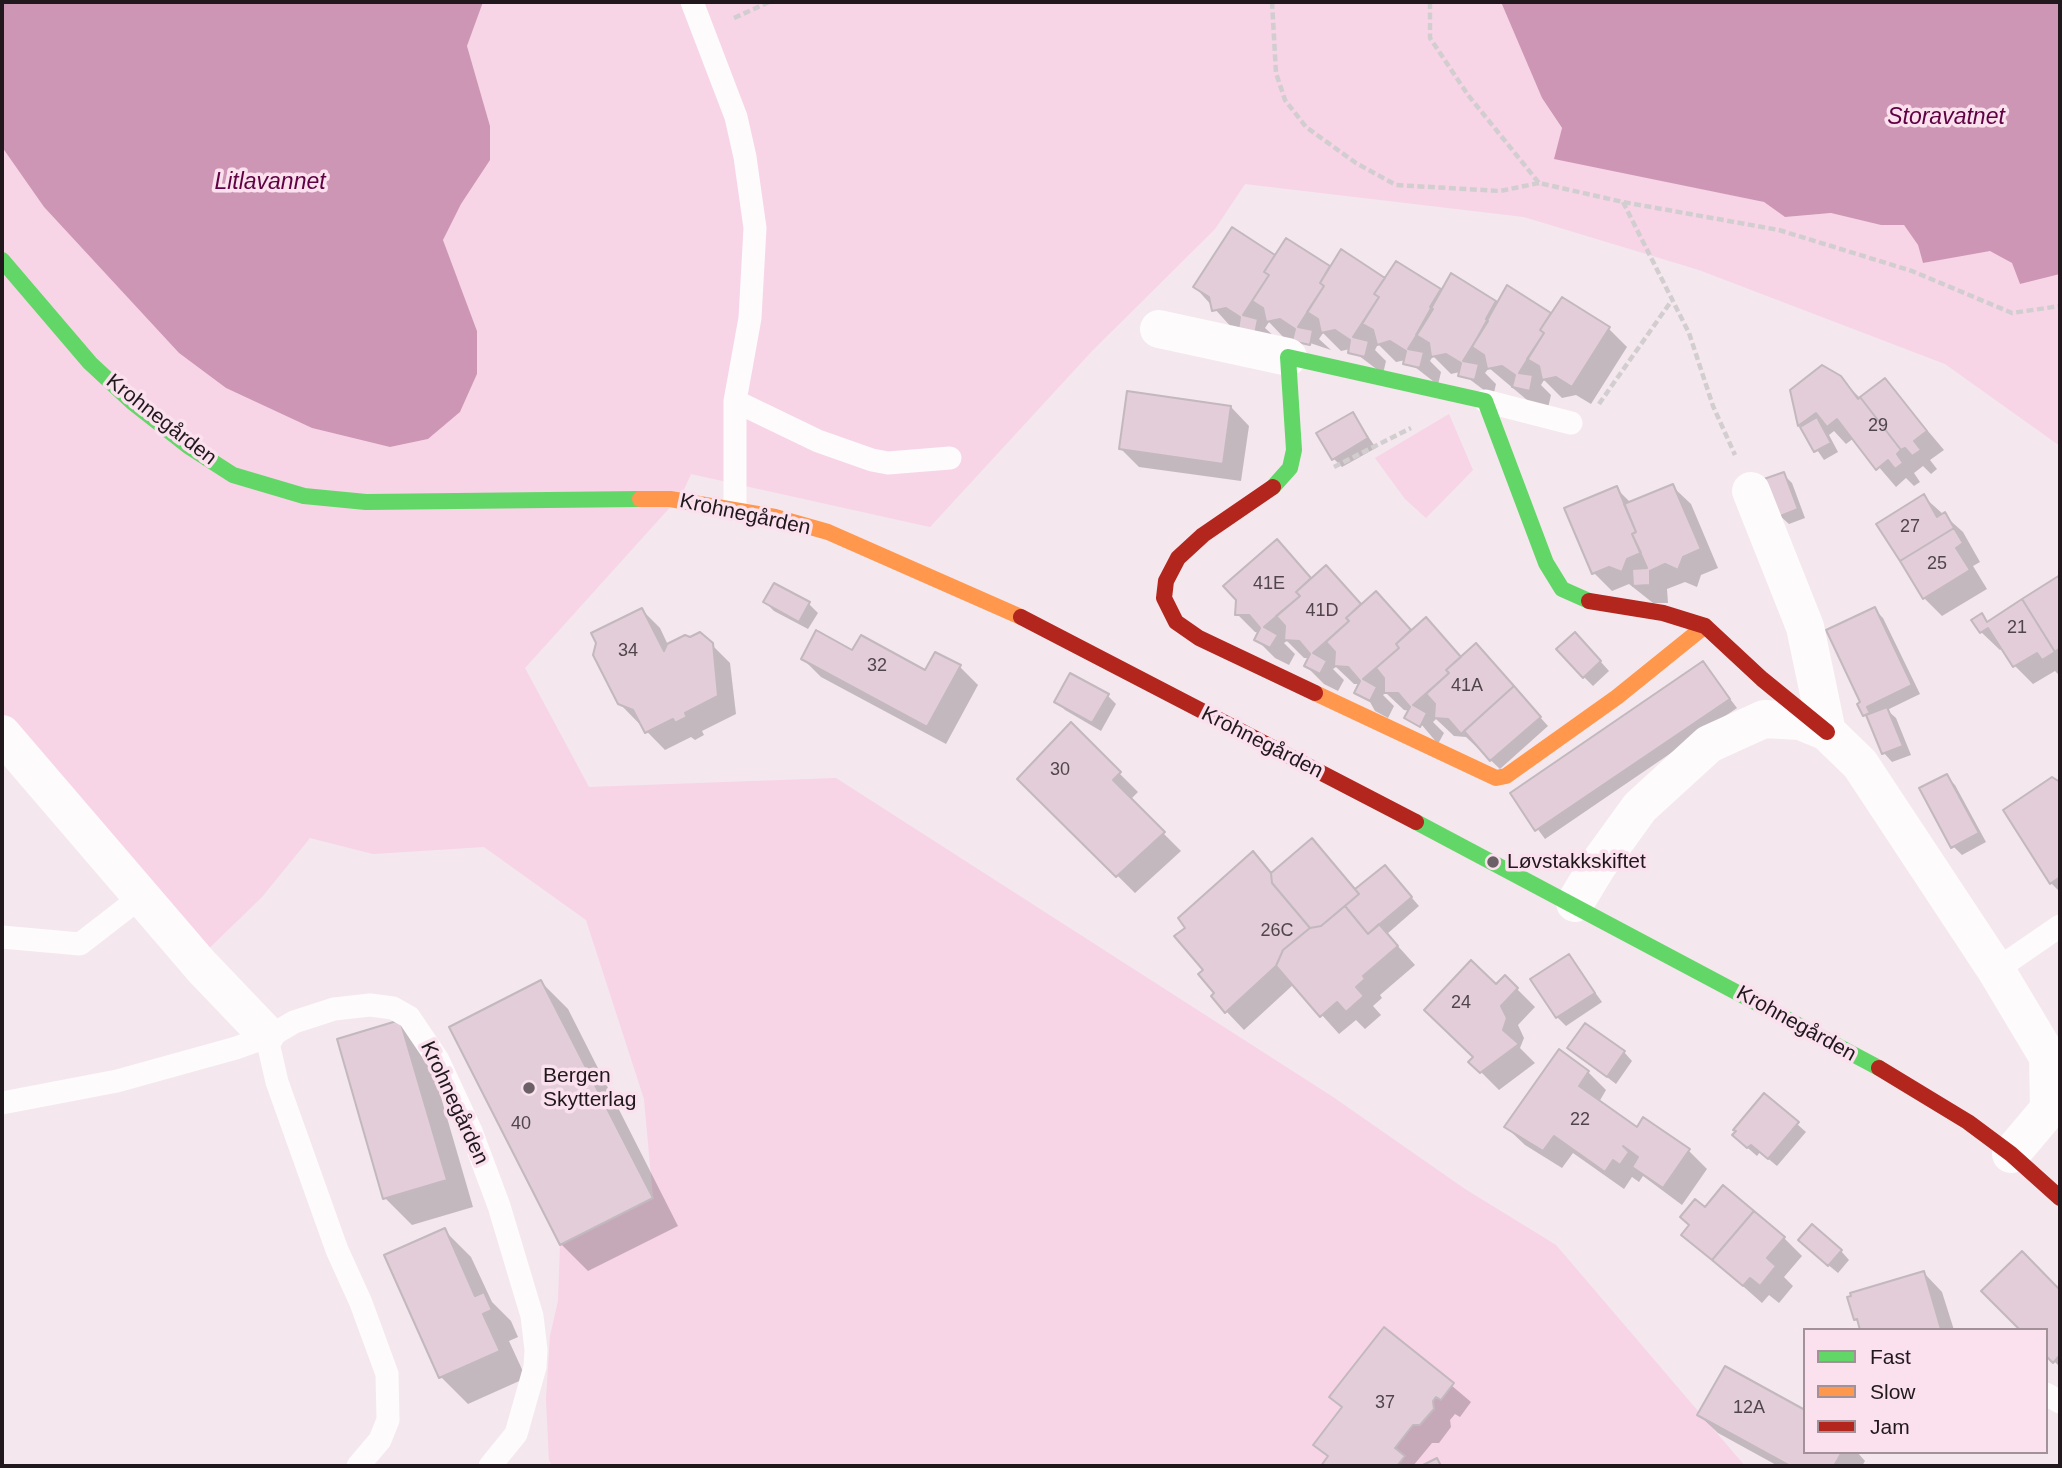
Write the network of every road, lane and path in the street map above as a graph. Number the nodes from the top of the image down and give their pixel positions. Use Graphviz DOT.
graph roads {
  1 [pos="692,2"];
  2 [pos="1272,2"];
  3 [pos="1430,2"];
  4 [pos="1539,183"];
  5 [pos="1623,202"];
  6 [pos="2,260"];
  7 [pos="1672,300"];
  8 [pos="2060,306"];
  9 [pos="1159,329"];
  10 [pos="1287,357"];
  11 [pos="1457,395"];
  12 [pos="735,401"];
  13 [pos="1485,401"];
  14 [pos="1571,423"];
  15 [pos="950,458"];
  16 [pos="1277,484"];
  17 [pos="1751,491"];
  18 [pos="735,510"];
  19 [pos="1705,626"];
  20 [pos="1827,732"];
  21 [pos="2,734"];
  22 [pos="142,896"];
  23 [pos="1575,904"];
  24 [pos="2060,926"];
  25 [pos="2,937"];
  26 [pos="1996,970"];
  27 [pos="266,1034"];
  28 [pos="2,1103"];
  29 [pos="2055,1105"];
  30 [pos="2011,1154"];
  31 [pos="2060,1198"];
  32 [pos="358,1466"];
  33 [pos="490,1466"];
  1 -- 12 [label="lane"];
  2 -- 4 [label="path"];
  3 -- 4 [label="path"];
  4 -- 5 [label="path"];
  5 -- 7 [label="path"];
  5 -- 8 [label="path"];
  6 -- 18 [label="main road, Krohnegården"];
  7 -- 14 [label="path"];
  7 -- 17 [label="path"];
  9 -- 10 [label="street"];
  10 -- 11 [label="main road"];
  10 -- 16 [label="main road"];
  11 -- 13 [label="main road"];
  11 -- 16 [label="path"];
  12 -- 15 [label="lane"];
  12 -- 18 [label="lane"];
  13 -- 14 [label="lane"];
  13 -- 19 [label="main road"];
  16 -- 19 [label="main road"];
  17 -- 20 [label="street"];
  18 -- 23 [label="main road, Krohnegården"];
  19 -- 20 [label="main road"];
  20 -- 23 [label="street"];
  20 -- 26 [label="street"];
  21 -- 22 [label="street"];
  22 -- 25 [label="lane"];
  22 -- 27 [label="street"];
  23 -- 30 [label="main road, Krohnegården"];
  24 -- 26 [label="lane"];
  26 -- 29 [label="street"];
  27 -- 28 [label="lane, Krohnegården"];
  27 -- 32 [label="lane"];
  27 -- 33 [label="lane, Krohnegården"];
  29 -- 30 [label="street"];
  30 -- 31 [label="main road, Krohnegården"];
}
